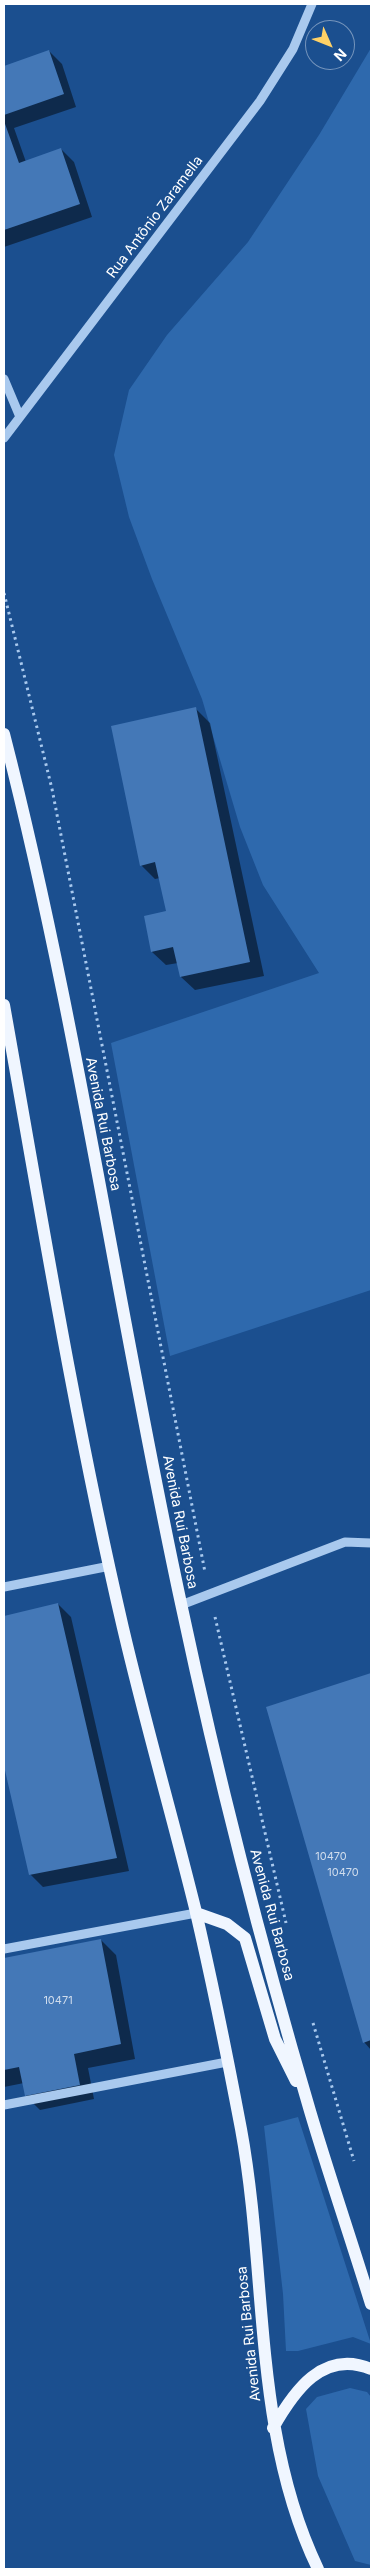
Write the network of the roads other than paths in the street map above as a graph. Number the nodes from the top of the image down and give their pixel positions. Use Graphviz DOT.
graph roads {
  1 [pos="312,4"];
  2 [pos="4,379"];
  3 [pos="20,417"];
  4 [pos="4,438"];
  5 [pos="4,734"];
  6 [pos="4,1005"];
  7 [pos="371,1543"];
  8 [pos="110,1566"];
  9 [pos="4,1587"];
  10 [pos="181,1605"];
  11 [pos="196,1913"];
  12 [pos="4,1948"];
  13 [pos="227,2062"];
  14 [pos="4,2105"];
  15 [pos="310,2111"];
  16 [pos="371,2304"];
  17 [pos="371,2369"];
  18 [pos="274,2428"];
  19 [pos="318,2569"];
  1 -- 3 [label="street, Rua Antônio Zaramella"];
  2 -- 3 [label="street"];
  3 -- 4 [label="street, Rua Antônio Zaramella"];
  5 -- 10 [label="main road, Avenida Rui Barbosa"];
  6 -- 8 [label="main road, Avenida Rui Barbosa"];
  7 -- 10 [label="street"];
  8 -- 9 [label="street"];
  8 -- 11 [label="main road, Avenida Rui Barbosa"];
  10 -- 15 [label="main road, Avenida Rui Barbosa"];
  11 -- 12 [label="street"];
  11 -- 13 [label="main road, Avenida Rui Barbosa"];
  11 -- 15 [label="main road"];
  13 -- 14 [label="street"];
  13 -- 18 [label="main road, Avenida Rui Barbosa"];
  15 -- 16 [label="main road, Avenida Rui Barbosa"];
  17 -- 18 [label="main road"];
  18 -- 19 [label="main road, Avenida Rui Barbosa"];
}
